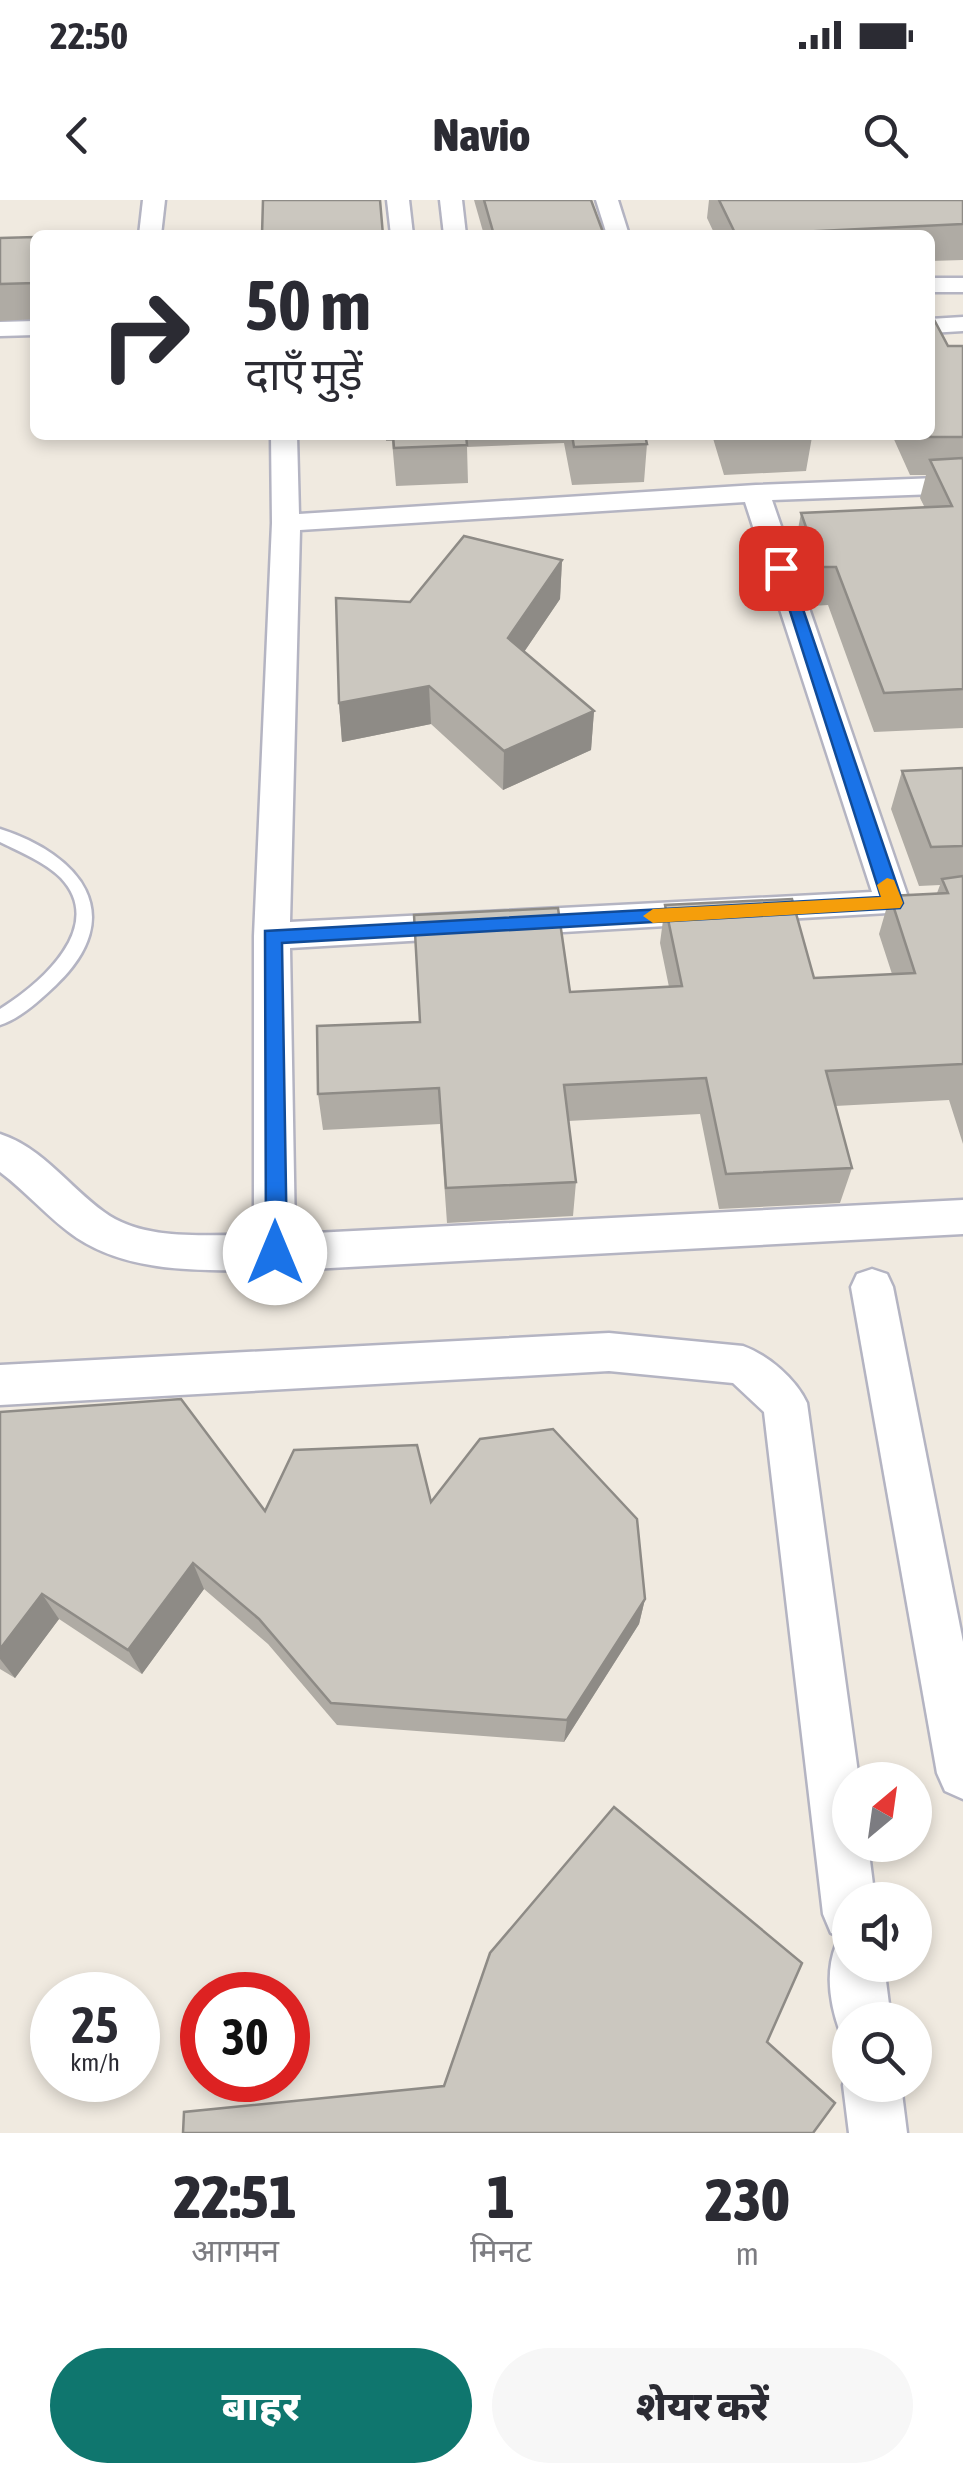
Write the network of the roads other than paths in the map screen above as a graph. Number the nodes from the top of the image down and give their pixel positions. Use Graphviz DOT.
graph roads {
  1 [pos="154,200"];
  2 [pos="398,200"];
  3 [pos="450,200"];
  4 [pos="607,200"];
  5 [pos="151,230"];
  6 [pos="401,230"];
  7 [pos="454,230"];
  8 [pos="616,230"];
  9 [pos="935,285"];
  10 [pos="963,285"];
  11 [pos="963,324"];
  12 [pos="935,326"];
  13 [pos="30,328"];
  14 [pos="0,329"];
  15 [pos="284,440"];
  16 [pos="963,485"];
  17 [pos="756,493"];
  18 [pos="286,523"];
  19 [pos="0,835"];
  20 [pos="272,936"];
  21 [pos="0,1018"];
  22 [pos="0,1150"];
  23 [pos="963,1216"];
  24 [pos="275,1253"];
  25 [pos="872,1288"];
  26 [pos="0,1386"];
  27 [pos="963,1773"];
  28 [pos="846,1882"];
  29 [pos="874,2102"];
  30 [pos="878,2133"];
  1 -- 5 [label="street"];
  2 -- 6 [label="street"];
  3 -- 7 [label="street"];
  4 -- 8 [label="street"];
  9 -- 10 [label="street"];
  11 -- 12 [label="street"];
  13 -- 14 [label="street"];
  15 -- 18 [label="street"];
  16 -- 17 [label="street"];
  17 -- 18 [label="street"];
  17 -- 20 [label="street"];
  18 -- 20 [label="street"];
  19 -- 21 [label="lane"];
  20 -- 24 [label="street"];
  22 -- 24 [label="street"];
  23 -- 24 [label="street"];
  25 -- 27 [label="street"];
  26 -- 28 [label="street"];
  29 -- 30 [label="street"];
}
